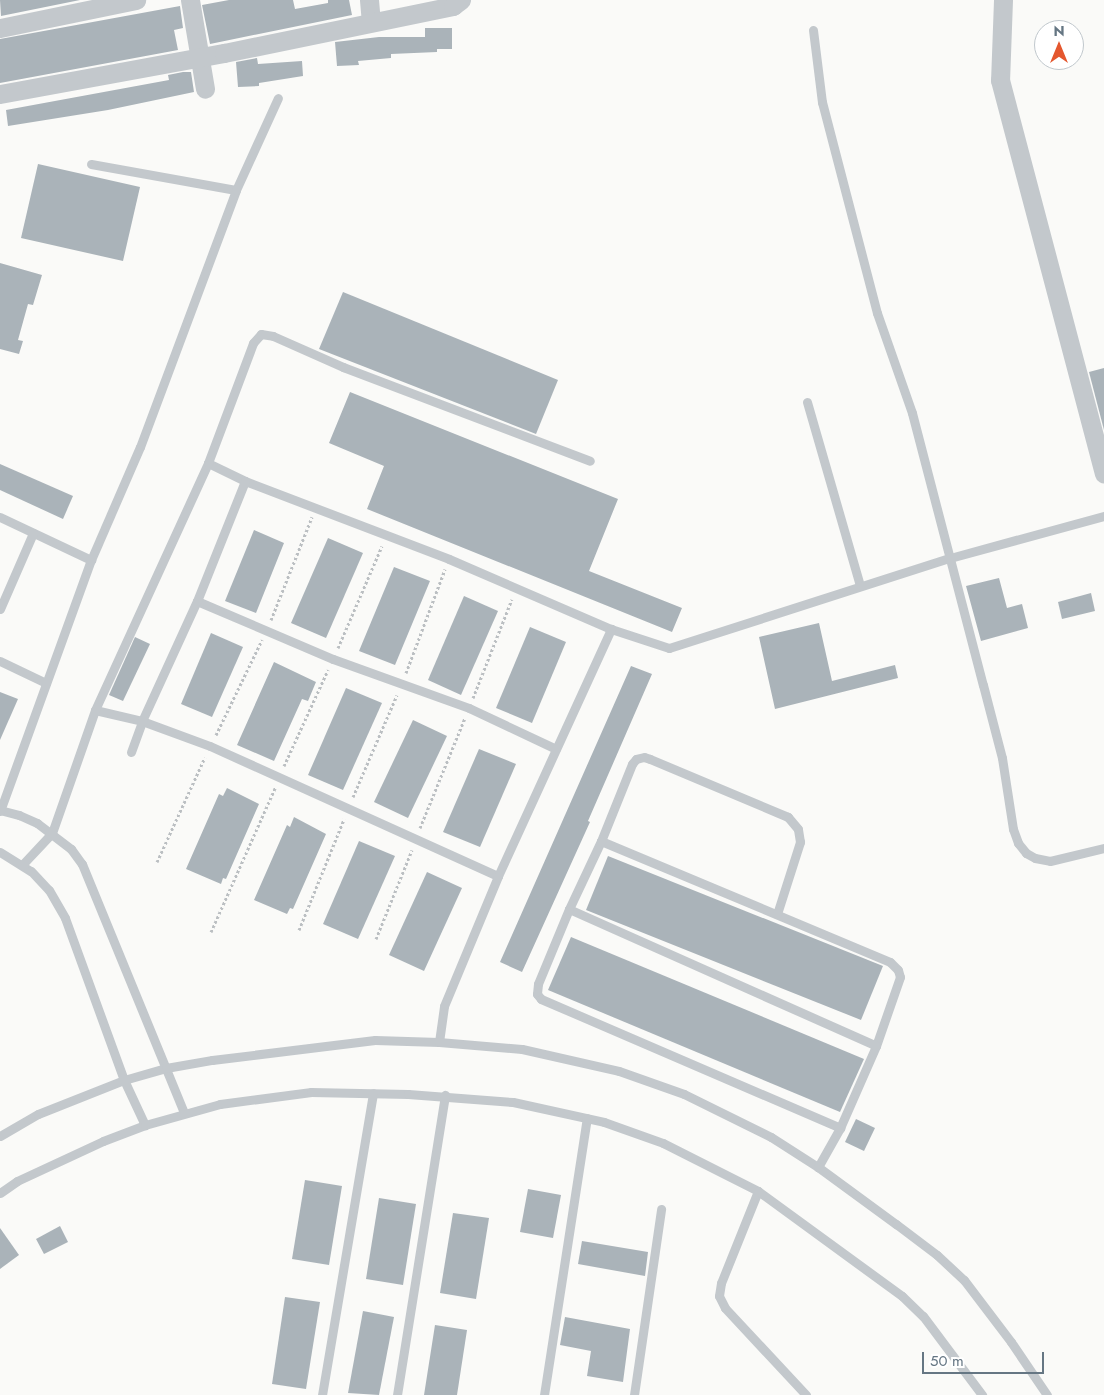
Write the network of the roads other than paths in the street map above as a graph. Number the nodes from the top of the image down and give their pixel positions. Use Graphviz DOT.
graph roads {
  1 [pos="136,0"];
  2 [pos="190,0"];
  3 [pos="369,0"];
  4 [pos="462,0"];
  5 [pos="1003,0"];
  6 [pos="371,22"];
  7 [pos="0,28"];
  8 [pos="813,30"];
  9 [pos="200,57"];
  10 [pos="205,89"];
  11 [pos="0,94"];
  12 [pos="278,98"];
  13 [pos="91,164"];
  14 [pos="236,190"];
  15 [pos="807,402"];
  16 [pos="590,461"];
  17 [pos="208,463"];
  18 [pos="1104,474"];
  19 [pos="245,481"];
  20 [pos="1104,516"];
  21 [pos="0,517"];
  22 [pos="33,533"];
  23 [pos="950,558"];
  24 [pos="92,560"];
  25 [pos="860,586"];
  26 [pos="197,601"];
  27 [pos="0,609"];
  28 [pos="611,629"];
  29 [pos="0,661"];
  30 [pos="46,683"];
  31 [pos="95,710"];
  32 [pos="142,722"];
  33 [pos="556,748"];
  34 [pos="131,752"];
  35 [pos="0,811"];
  36 [pos="52,833"];
  37 [pos="601,841"];
  38 [pos="1104,848"];
  39 [pos="0,852"];
  40 [pos="22,865"];
  41 [pos="498,876"];
  42 [pos="569,909"];
  43 [pos="776,914"];
  44 [pos="439,1042"];
  45 [pos="876,1046"];
  46 [pos="166,1068"];
  47 [pos="124,1080"];
  48 [pos="373,1093"];
  49 [pos="445,1095"];
  50 [pos="184,1113"];
  51 [pos="587,1118"];
  52 [pos="145,1125"];
  53 [pos="840,1128"];
  54 [pos="0,1136"];
  55 [pos="818,1167"];
  56 [pos="758,1191"];
  57 [pos="0,1194"];
  58 [pos="661,1209"];
  59 [pos="322,1395"];
  60 [pos="397,1395"];
  61 [pos="544,1395"];
  62 [pos="634,1395"];
  63 [pos="806,1395"];
  64 [pos="982,1395"];
  65 [pos="1047,1395"];
  1 -- 7 [label="street"];
  2 -- 9 [label="street"];
  3 -- 6 [label="street"];
  4 -- 6 [label="street"];
  5 -- 18 [label="street"];
  6 -- 9 [label="street"];
  8 -- 23 [label="lane"];
  9 -- 10 [label="street"];
  9 -- 11 [label="street"];
  12 -- 14 [label="lane"];
  13 -- 14 [label="lane"];
  14 -- 24 [label="lane"];
  15 -- 25 [label="lane"];
  16 -- 17 [label="lane"];
  17 -- 19 [label="lane"];
  17 -- 31 [label="lane"];
  19 -- 26 [label="lane"];
  19 -- 28 [label="lane"];
  20 -- 23 [label="lane"];
  21 -- 22 [label="lane"];
  22 -- 24 [label="lane"];
  22 -- 27 [label="lane"];
  23 -- 25 [label="lane"];
  23 -- 38 [label="lane"];
  24 -- 30 [label="lane"];
  25 -- 28 [label="lane"];
  26 -- 32 [label="lane"];
  26 -- 33 [label="lane"];
  28 -- 33 [label="lane"];
  29 -- 30 [label="lane"];
  30 -- 35 [label="lane"];
  31 -- 32 [label="lane"];
  31 -- 36 [label="lane"];
  32 -- 34 [label="lane"];
  32 -- 41 [label="lane"];
  33 -- 41 [label="lane"];
  35 -- 36 [label="lane"];
  36 -- 40 [label="lane"];
  36 -- 46 [label="lane"];
  37 -- 42 [label="lane"];
  37 -- 43 [label="lane"];
  37 -- 43 [label="lane"];
  39 -- 40 [label="lane"];
  40 -- 47 [label="lane"];
  41 -- 44 [label="lane"];
  42 -- 45 [label="lane"];
  42 -- 53 [label="lane"];
  43 -- 45 [label="lane"];
  44 -- 46 [label="lane"];
  44 -- 55 [label="lane"];
  45 -- 53 [label="lane"];
  46 -- 47 [label="lane"];
  46 -- 50 [label="lane"];
  47 -- 52 [label="lane"];
  47 -- 54 [label="lane"];
  48 -- 49 [label="lane"];
  48 -- 50 [label="lane"];
  48 -- 59 [label="lane"];
  49 -- 51 [label="lane"];
  49 -- 60 [label="lane"];
  50 -- 52 [label="lane"];
  51 -- 56 [label="lane"];
  51 -- 61 [label="lane"];
  52 -- 57 [label="lane"];
  53 -- 55 [label="lane"];
  55 -- 65 [label="lane"];
  56 -- 63 [label="lane"];
  56 -- 64 [label="lane"];
  58 -- 62 [label="lane"];
}
